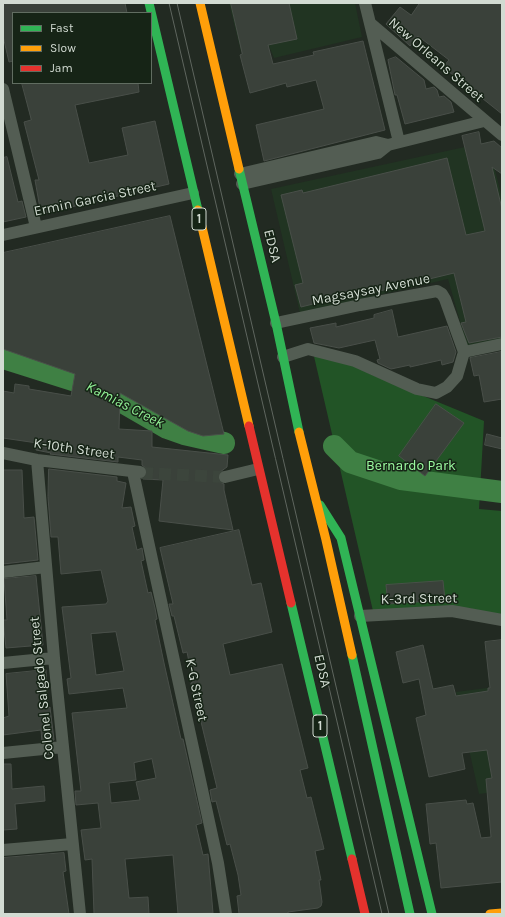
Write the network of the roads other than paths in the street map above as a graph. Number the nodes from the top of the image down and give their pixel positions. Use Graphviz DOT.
graph roads {
  1 [pos="200,3"];
  2 [pos="365,3"];
  3 [pos="152,16"];
  4 [pos="370,23"];
  5 [pos="3,89"];
  6 [pos="484,121"];
  7 [pos="502,135"];
  8 [pos="394,143"];
  9 [pos="241,179"];
  10 [pos="193,194"];
  11 [pos="36,228"];
  12 [pos="3,235"];
  13 [pos="276,324"];
  14 [pos="502,344"];
  15 [pos="464,352"];
  16 [pos="283,356"];
  17 [pos="250,434"];
  18 [pos="3,453"];
  19 [pos="37,460"];
  20 [pos="254,470"];
  21 [pos="137,472"];
  22 [pos="225,477"];
  23 [pos="314,496"];
  24 [pos="46,567"];
  25 [pos="3,572"];
  26 [pos="360,616"];
  27 [pos="502,620"];
  28 [pos="54,658"];
  29 [pos="3,664"];
  30 [pos="63,747"];
  31 [pos="3,753"];
  32 [pos="72,844"];
  33 [pos="3,850"];
  34 [pos="502,913"];
  35 [pos="80,914"];
  36 [pos="226,914"];
  37 [pos="358,914"];
  38 [pos="365,914"];
  39 [pos="410,914"];
  40 [pos="432,914"];
  41 [pos="490,914"];
  1 -- 9 [label="main road, EDSA"];
  2 -- 4 [label="street"];
  3 -- 10 [label="main road, EDSA / 1"];
  4 -- 6 [label="street, New Orleans Street"];
  4 -- 8 [label="street"];
  5 -- 11 [label="street"];
  6 -- 7 [label="street, New Orleans Street"];
  6 -- 8 [label="street"];
  8 -- 9 [label="street"];
  9 -- 13 [label="main road, EDSA"];
  10 -- 11 [label="street, Ermin Garcia Street"];
  10 -- 17 [label="main road, EDSA / 1"];
  11 -- 12 [label="street, Ermin Garcia Street"];
  13 -- 15 [label="street, Magsaysay Avenue"];
  13 -- 16 [label="main road, EDSA"];
  14 -- 15 [label="street"];
  15 -- 16 [label="street"];
  16 -- 23 [label="main road, EDSA"];
  17 -- 20 [label="main road, EDSA"];
  17 -- 38 [label="main road, EDSA / 1"];
  18 -- 19 [label="street, K-10th Street"];
  19 -- 21 [label="street, K-10th Street"];
  19 -- 24 [label="street, Colonel Salgado Street"];
  20 -- 22 [label="street"];
  20 -- 37 [label="main road, EDSA"];
  21 -- 36 [label="street, K-G Street"];
  23 -- 26 [label="main road, EDSA"];
  23 -- 39 [label="main road, EDSA"];
  24 -- 25 [label="street"];
  24 -- 28 [label="street, Colonel Salgado Street"];
  26 -- 27 [label="street, K-3rd Street"];
  26 -- 40 [label="main road, EDSA"];
  28 -- 29 [label="street"];
  28 -- 30 [label="street, Colonel Salgado Street"];
  30 -- 31 [label="street"];
  30 -- 32 [label="street, Colonel Salgado Street"];
  32 -- 33 [label="street"];
  32 -- 35 [label="street, Colonel Salgado Street"];
  34 -- 41 [label="main road"];
}
